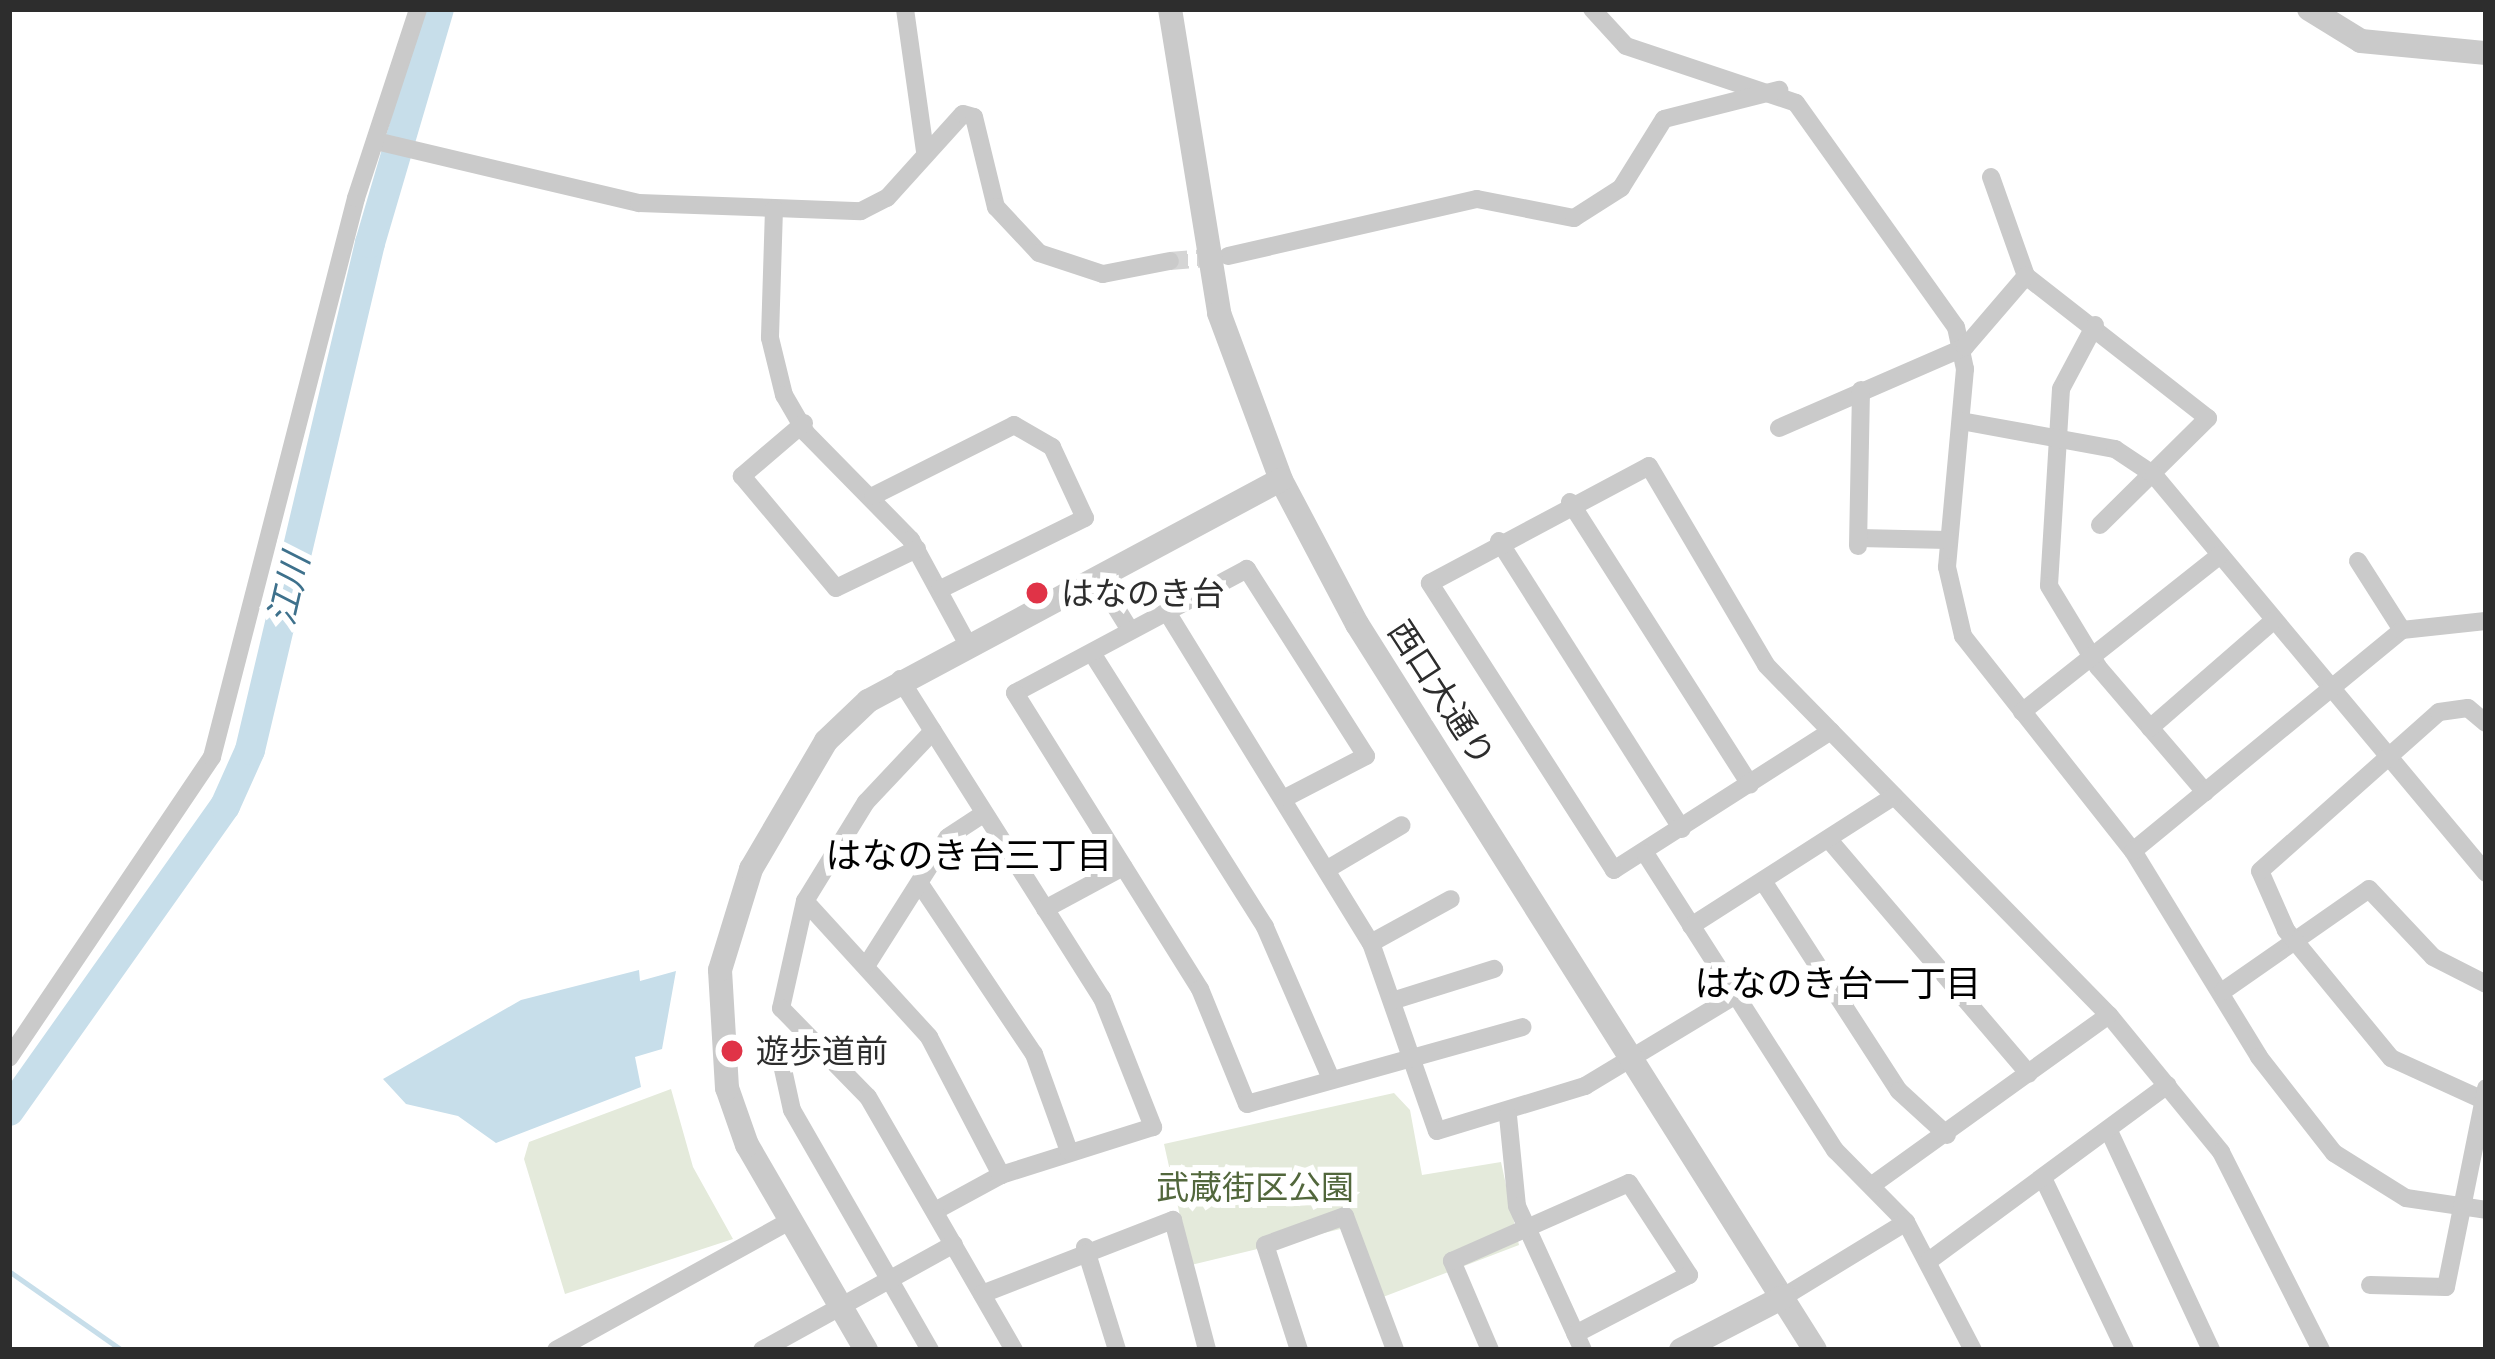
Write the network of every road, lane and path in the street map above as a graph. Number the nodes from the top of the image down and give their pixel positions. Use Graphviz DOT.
graph roads {
  1 [pos="418,9"];
  2 [pos="905,9"];
  3 [pos="1170,9"];
  4 [pos="1592,9"];
  5 [pos="2309,9"];
  6 [pos="2486,52"];
  7 [pos="1780,90"];
  8 [pos="376,141"];
  9 [pos="925,152"];
  10 [pos="1991,177"];
  11 [pos="774,209"];
  12 [pos="1228,256"];
  13 [pos="1170,262"];
  14 [pos="2026,277"];
  15 [pos="2095,325"];
  16 [pos="1960,344"];
  17 [pos="1861,390"];
  18 [pos="1961,421"];
  19 [pos="804,423"];
  20 [pos="1778,428"];
  21 [pos="2057,438"];
  22 [pos="2154,475"];
  23 [pos="1281,480"];
  24 [pos="873,496"];
  25 [pos="1570,502"];
  26 [pos="2100,525"];
  27 [pos="1948,540"];
  28 [pos="1498,541"];
  29 [pos="917,549"];
  30 [pos="2220,555"];
  31 [pos="2358,561"];
  32 [pos="1097,577"];
  33 [pos="941,590"];
  34 [pos="1167,612"];
  35 [pos="2273,621"];
  36 [pos="2486,621"];
  37 [pos="1130,630"];
  38 [pos="2402,630"];
  39 [pos="967,643"];
  40 [pos="1092,653"];
  41 [pos="2092,659"];
  42 [pos="900,679"];
  43 [pos="2329,690"];
  44 [pos="2022,712"];
  45 [pos="2486,723"];
  46 [pos="2150,728"];
  47 [pos="933,730"];
  48 [pos="1831,731"];
  49 [pos="2386,756"];
  50 [pos="1750,785"];
  51 [pos="2205,792"];
  52 [pos="1894,796"];
  53 [pos="1287,797"];
  54 [pos="983,814"];
  55 [pos="1402,825"];
  56 [pos="1682,829"];
  57 [pos="1830,841"];
  58 [pos="2133,851"];
  59 [pos="1645,853"];
  60 [pos="1124,867"];
  61 [pos="1331,867"];
  62 [pos="2486,873"];
  63 [pos="1763,880"];
  64 [pos="920,884"];
  65 [pos="1451,899"];
  66 [pos="805,901"];
  67 [pos="1045,909"];
  68 [pos="1691,926"];
  69 [pos="2298,942"];
  70 [pos="1371,943"];
  71 [pos="868,963"];
  72 [pos="1494,969"];
  73 [pos="2486,984"];
  74 [pos="2223,991"];
  75 [pos="1736,994"];
  76 [pos="1395,1000"];
  77 [pos="2109,1015"];
  78 [pos="1522,1027"];
  79 [pos="779,1051"];
  80 [pos="1414,1056"];
  81 [pos="1636,1057"];
  82 [pos="9,1058"];
  83 [pos="2029,1074"];
  84 [pos="1331,1079"];
  85 [pos="2167,1085"];
  86 [pos="2485,1094"];
  87 [pos="1508,1116"];
  88 [pos="2109,1131"];
  89 [pos="1947,1135"];
  90 [pos="1070,1151"];
  91 [pos="1000,1175"];
  92 [pos="2043,1178"];
  93 [pos="1875,1183"];
  94 [pos="2461,1205"];
  95 [pos="935,1210"];
  96 [pos="2486,1210"];
  97 [pos="790,1221"];
  98 [pos="1906,1222"];
  99 [pos="1530,1228"];
  100 [pos="954,1244"];
  101 [pos="1085,1247"];
  102 [pos="1930,1260"];
  103 [pos="891,1280"];
  104 [pos="2370,1285"];
  105 [pos="982,1294"];
  106 [pos="1785,1296"];
  107 [pos="840,1305"];
  108 [pos="1579,1342"];
  109 [pos="788,1344"];
  110 [pos="556,1350"];
  111 [pos="762,1350"];
  112 [pos="866,1350"];
  113 [pos="930,1350"];
  114 [pos="1014,1350"];
  115 [pos="1117,1350"];
  116 [pos="1207,1350"];
  117 [pos="1300,1350"];
  118 [pos="1395,1350"];
  119 [pos="1490,1350"];
  120 [pos="1681,1350"];
  121 [pos="1815,1350"];
  122 [pos="1973,1350"];
  123 [pos="2125,1350"];
  124 [pos="2212,1350"];
  125 [pos="2321,1350"];
  1 -- 8 [label="street"];
  2 -- 9 [label="street"];
  3 -- 23 [label="street, 西口大通り"];
  4 -- 7 [label="street"];
  5 -- 6 [label="street"];
  7 -- 12 [label="street"];
  7 -- 16 [label="street"];
  8 -- 11 [label="street"];
  8 -- 82 [label="street"];
  9 -- 11 [label="street"];
  9 -- 13 [label="street"];
  10 -- 14 [label="street"];
  11 -- 19 [label="street"];
  14 -- 15 [label="street"];
  14 -- 16 [label="street"];
  15 -- 21 [label="street"];
  15 -- 22 [label="street"];
  16 -- 17 [label="street"];
  16 -- 18 [label="street"];
  17 -- 20 [label="street"];
  17 -- 27 [label="street"];
  18 -- 21 [label="street"];
  18 -- 27 [label="street"];
  19 -- 24 [label="street"];
  19 -- 29 [label="street"];
  21 -- 22 [label="street"];
  21 -- 41 [label="street"];
  22 -- 26 [label="street"];
  22 -- 30 [label="street"];
  23 -- 32 [label="street"];
  23 -- 81 [label="street, 西口大通り"];
  24 -- 29 [label="street"];
  24 -- 33 [label="street"];
  25 -- 28 [label="street"];
  25 -- 48 [label="street"];
  25 -- 50 [label="street"];
  27 -- 44 [label="street"];
  28 -- 56 [label="street"];
  28 -- 59 [label="street"];
  29 -- 33 [label="street"];
  30 -- 35 [label="street"];
  30 -- 41 [label="street"];
  31 -- 38 [label="street"];
  32 -- 37 [label="street"];
  32 -- 39 [label="street"];
  33 -- 39 [label="street"];
  34 -- 37 [label="street"];
  34 -- 53 [label="street"];
  34 -- 53 [label="street"];
  35 -- 43 [label="street"];
  35 -- 46 [label="street"];
  36 -- 38 [label="street"];
  37 -- 40 [label="street"];
  38 -- 43 [label="street"];
  39 -- 42 [label="street"];
  40 -- 60 [label="street"];
  40 -- 84 [label="street"];
  41 -- 44 [label="street"];
  41 -- 46 [label="street"];
  42 -- 47 [label="street"];
  42 -- 97 [label="street"];
  43 -- 49 [label="street"];
  43 -- 51 [label="street"];
  44 -- 58 [label="street"];
  45 -- 49 [label="street"];
  46 -- 51 [label="street"];
  47 -- 54 [label="street"];
  47 -- 66 [label="street"];
  48 -- 50 [label="street"];
  48 -- 52 [label="street"];
  49 -- 62 [label="street"];
  49 -- 69 [label="street"];
  50 -- 56 [label="street"];
  51 -- 58 [label="street"];
  52 -- 57 [label="street"];
  52 -- 77 [label="street"];
  53 -- 61 [label="street"];
  54 -- 64 [label="street"];
  54 -- 67 [label="street"];
  55 -- 61 [label="street"];
  56 -- 59 [label="street"];
  57 -- 63 [label="street"];
  57 -- 83 [label="street"];
  58 -- 74 [label="street"];
  59 -- 68 [label="street"];
  60 -- 67 [label="street"];
  60 -- 84 [label="street"];
  61 -- 70 [label="street"];
  63 -- 68 [label="street"];
  63 -- 89 [label="street"];
  64 -- 71 [label="street"];
  64 -- 90 [label="street"];
  65 -- 70 [label="street"];
  66 -- 71 [label="street"];
  66 -- 95 [label="street"];
  67 -- 90 [label="street"];
  68 -- 75 [label="street"];
  69 -- 73 [label="street"];
  69 -- 74 [label="street"];
  69 -- 86 [label="street"];
  70 -- 76 [label="street"];
  71 -- 91 [label="street"];
  72 -- 76 [label="street"];
  74 -- 94 [label="street"];
  75 -- 81 [label="street"];
  75 -- 93 [label="street"];
  76 -- 80 [label="street"];
  77 -- 83 [label="street"];
  77 -- 85 [label="street"];
  78 -- 80 [label="street"];
  79 -- 103 [label="street"];
  80 -- 84 [label="street"];
  80 -- 87 [label="street"];
  81 -- 87 [label="street"];
  81 -- 106 [label="street, 西口大通り"];
  83 -- 89 [label="street"];
  85 -- 88 [label="street"];
  85 -- 125 [label="street"];
  86 -- 94 [label="street"];
  87 -- 99 [label="street"];
  88 -- 92 [label="street"];
  88 -- 124 [label="street"];
  89 -- 93 [label="street"];
  90 -- 91 [label="street"];
  91 -- 95 [label="street"];
  92 -- 102 [label="street"];
  92 -- 123 [label="street"];
  93 -- 98 [label="street"];
  94 -- 96 [label="street"];
  94 -- 104 [label="street"];
  95 -- 100 [label="street"];
  97 -- 107 [label="street"];
  97 -- 110 [label="street"];
  98 -- 102 [label="street"];
  98 -- 106 [label="street"];
  99 -- 108 [label="street"];
  99 -- 108 [label="street"];
  99 -- 119 [label="street"];
  100 -- 103 [label="street"];
  100 -- 105 [label="street"];
  101 -- 105 [label="street"];
  101 -- 115 [label="street"];
  101 -- 116 [label="street"];
  102 -- 122 [label="street"];
  103 -- 107 [label="street"];
  103 -- 113 [label="street"];
  105 -- 114 [label="street"];
  106 -- 120 [label="street"];
  106 -- 121 [label="street, 西口大通り"];
  107 -- 109 [label="street"];
  107 -- 112 [label="street"];
  109 -- 111 [label="street"];
  117 -- 118 [label="street"];
}
